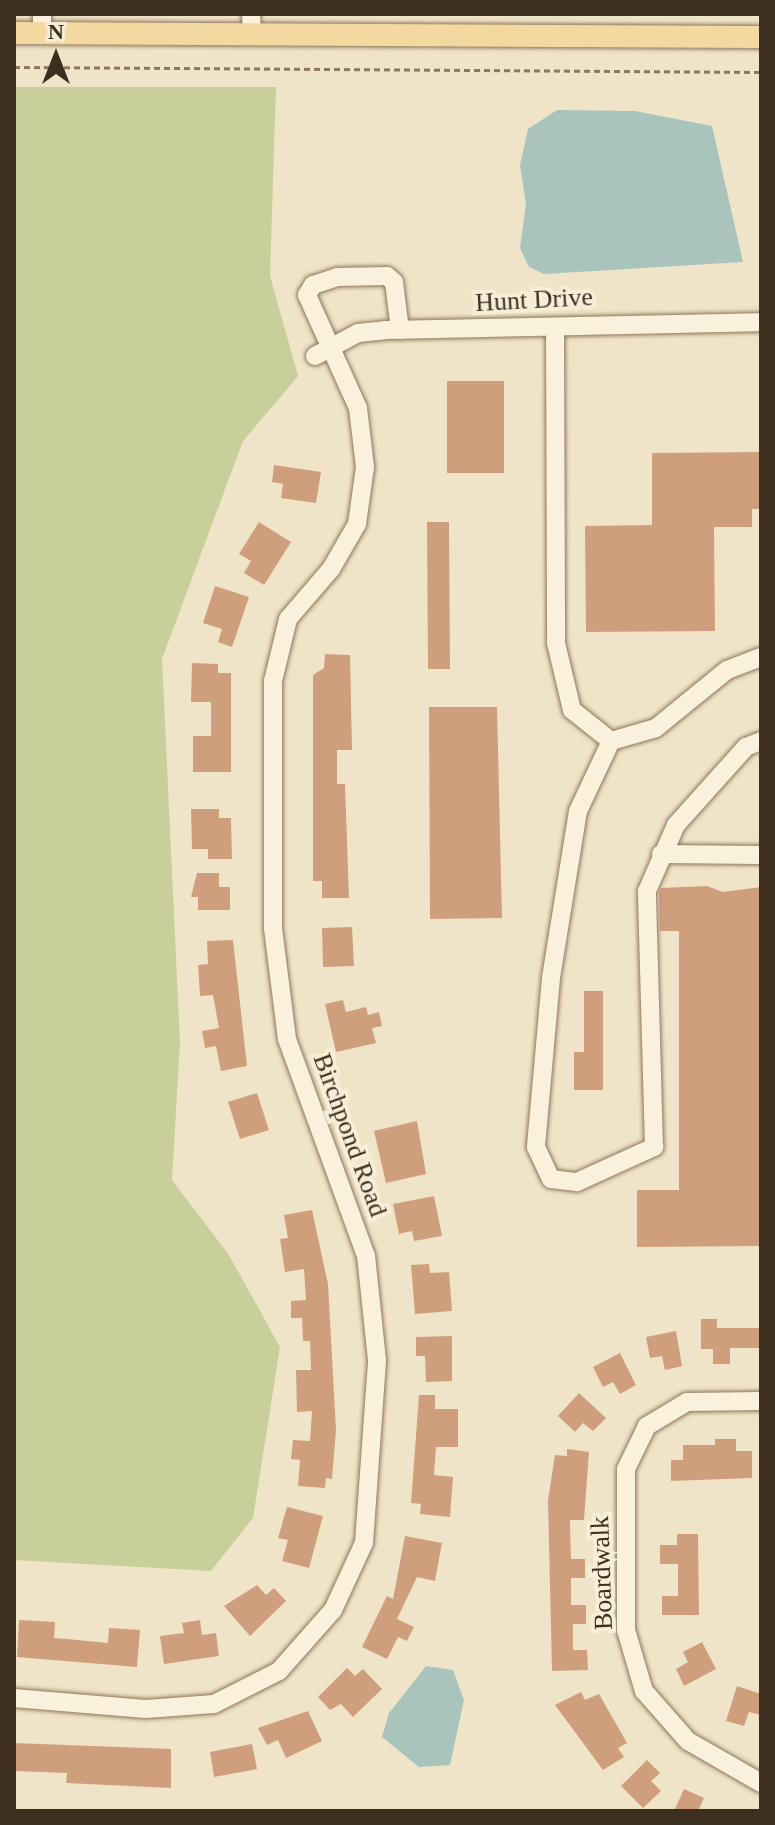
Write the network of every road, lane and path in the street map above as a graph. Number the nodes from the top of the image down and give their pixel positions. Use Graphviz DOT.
graph roads {
  1 [pos="42,24"];
  2 [pos="252,24"];
  3 [pos="14,33"];
  4 [pos="761,37"];
  5 [pos="14,67"];
  6 [pos="761,72"];
  7 [pos="761,322"];
  8 [pos="555,328"];
  9 [pos="400,330"];
  10 [pos="335,345"];
  11 [pos="315,356"];
  12 [pos="761,657"];
  13 [pos="611,741"];
  14 [pos="761,741"];
  15 [pos="661,854"];
  16 [pos="761,855"];
  17 [pos="761,1401"];
  18 [pos="14,1698"];
  19 [pos="761,1783"];
  1 -- 2 [label="main road"];
  1 -- 3 [label="main road"];
  2 -- 4 [label="main road"];
  5 -- 6 [label="path"];
  7 -- 8 [label="street, Hunt Drive"];
  8 -- 9 [label="street, Hunt Drive"];
  8 -- 13 [label="street"];
  9 -- 10 [label="street, Hunt Drive"];
  9 -- 10 [label="street, Birchpond Road"];
  10 -- 11 [label="street, Hunt Drive"];
  10 -- 18 [label="street, Birchpond Road"];
  12 -- 13 [label="street"];
  13 -- 15 [label="street"];
  14 -- 15 [label="street"];
  15 -- 16 [label="street"];
  17 -- 19 [label="street, Boardwalk"];
}
